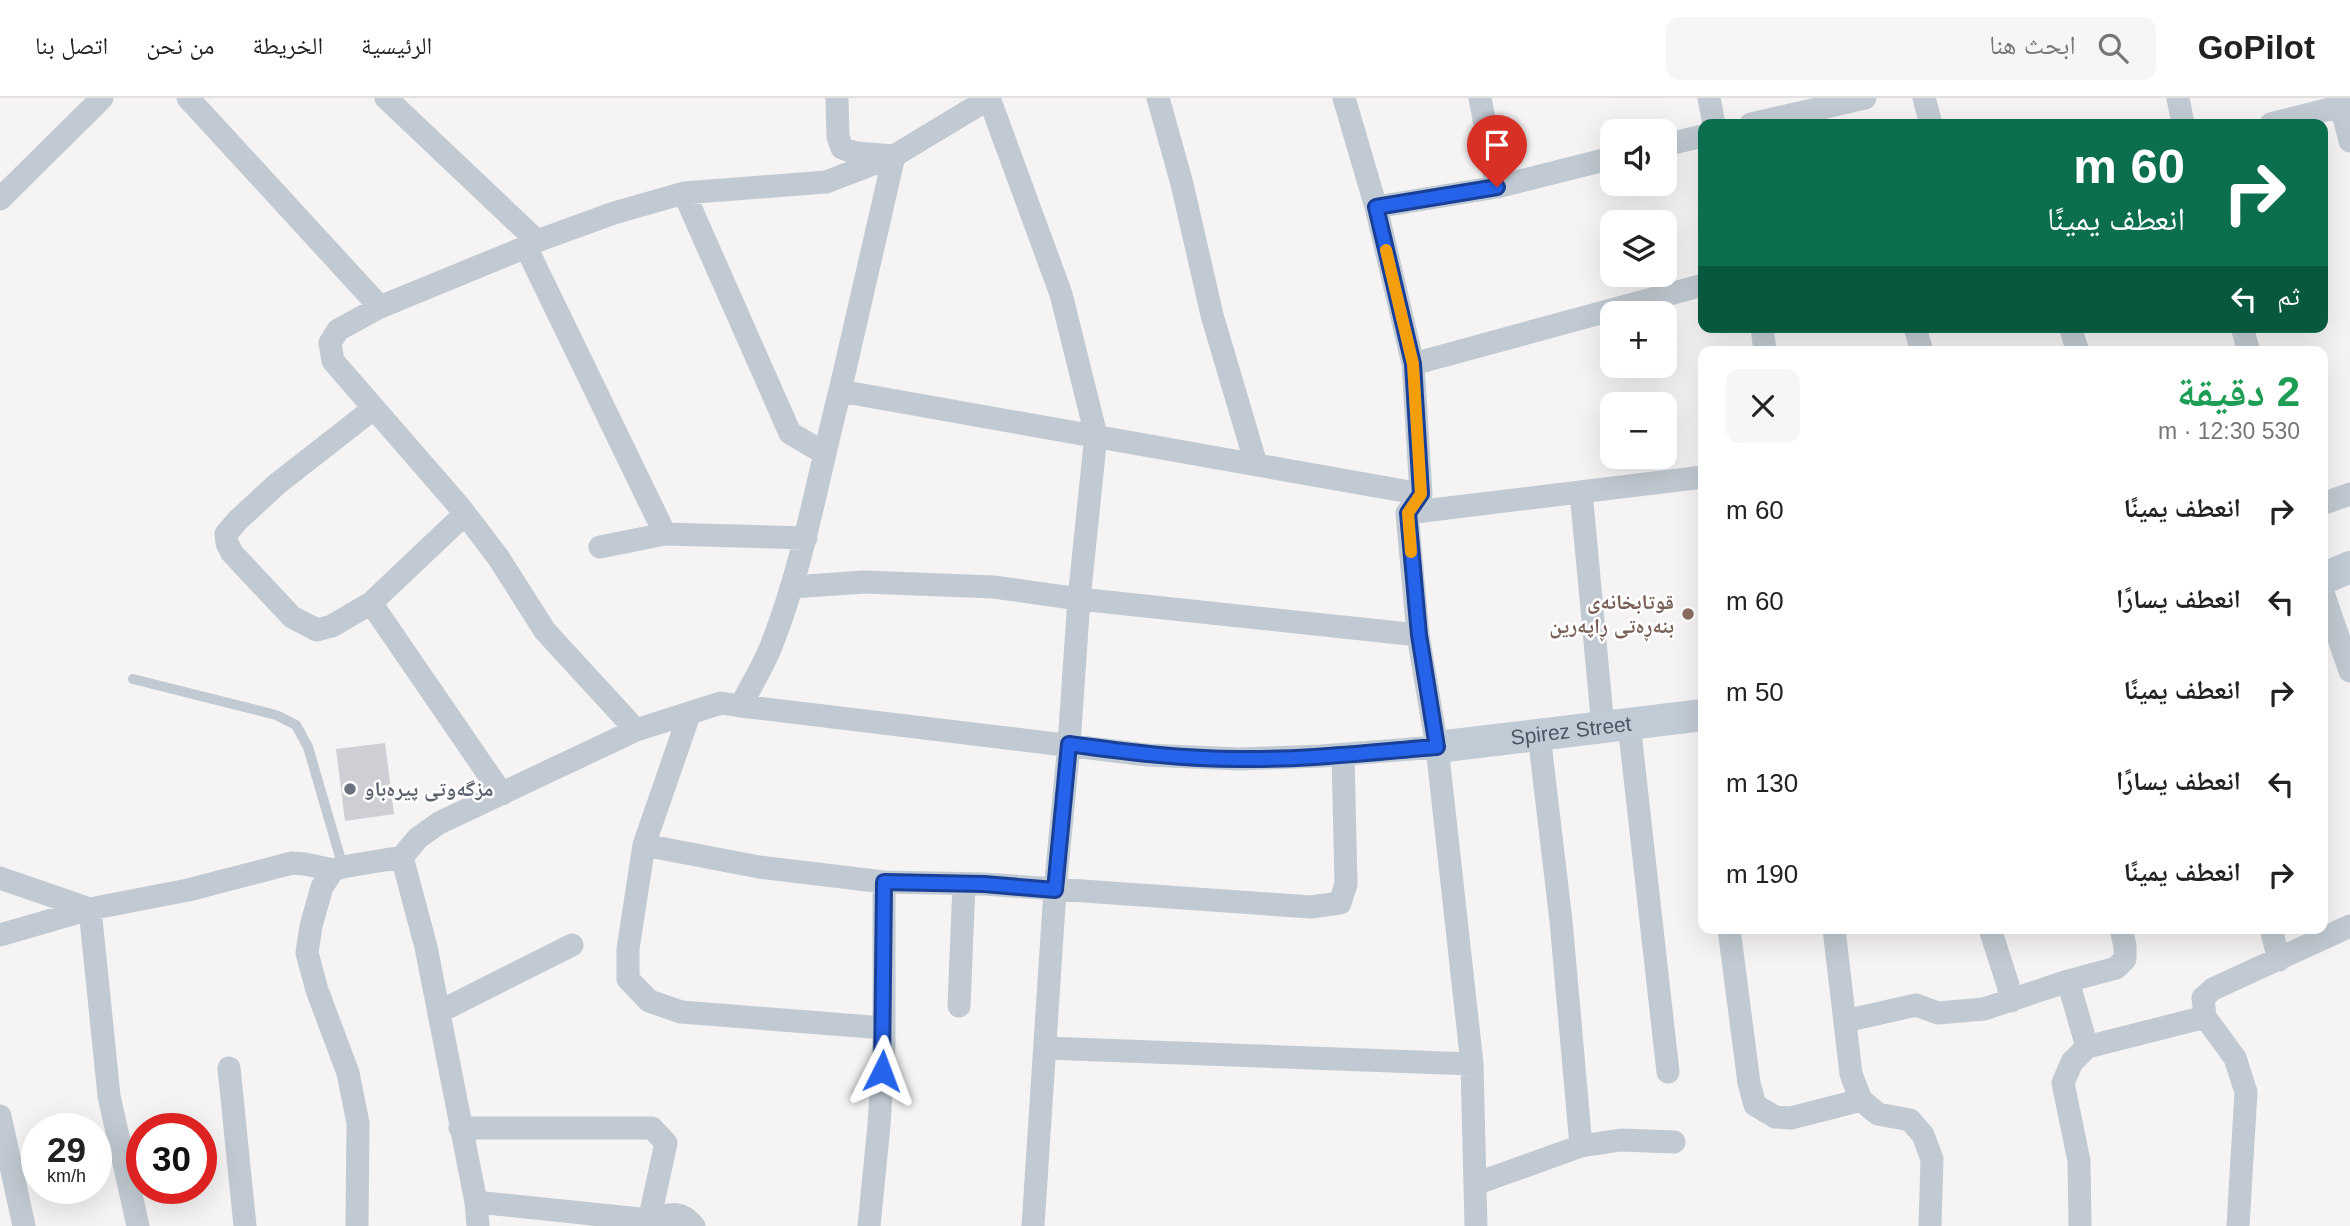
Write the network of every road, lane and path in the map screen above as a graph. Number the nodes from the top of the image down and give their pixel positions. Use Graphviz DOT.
graph roads {
  1 [pos="102,98"];
  2 [pos="188,98"];
  3 [pos="386,98"];
  4 [pos="836,98"];
  5 [pos="990,98"];
  6 [pos="1158,98"];
  7 [pos="1344,98"];
  8 [pos="1480,98"];
  9 [pos="1709,98"];
  10 [pos="1864,98"];
  11 [pos="1924,98"];
  12 [pos="2178,98"];
  13 [pos="2343,103"];
  14 [pos="1713,119"];
  15 [pos="1773,119"];
  16 [pos="1930,119"];
  17 [pos="2182,119"];
  18 [pos="2287,119"];
  19 [pos="1698,137"];
  20 [pos="2350,141"];
  21 [pos="1677,142"];
  22 [pos="894,156"];
  23 [pos="1600,161"];
  24 [pos="1497,187"];
  25 [pos="684,193"];
  26 [pos="0,199"];
  27 [pos="1376,207"];
  28 [pos="531,244"];
  29 [pos="1698,286"];
  30 [pos="380,307"];
  31 [pos="1413,364"];
  32 [pos="840,391"];
  33 [pos="373,409"];
  34 [pos="1096,435"];
  35 [pos="824,453"];
  36 [pos="1256,464"];
  37 [pos="1698,478"];
  38 [pos="1581,492"];
  39 [pos="1421,494"];
  40 [pos="2350,494"];
  41 [pos="2328,502"];
  42 [pos="465,513"];
  43 [pos="1408,513"];
  44 [pos="665,534"];
  45 [pos="806,538"];
  46 [pos="600,547"];
  47 [pos="2350,567"];
  48 [pos="2328,576"];
  49 [pos="792,587"];
  50 [pos="1079,599"];
  51 [pos="371,603"];
  52 [pos="2328,607"];
  53 [pos="1419,635"];
  54 [pos="2350,671"];
  55 [pos="133,679"];
  56 [pos="741,705"];
  57 [pos="690,715"];
  58 [pos="1698,716"];
  59 [pos="1616,725"];
  60 [pos="636,730"];
  61 [pos="1539,735"];
  62 [pos="1069,744"];
  63 [pos="1437,747"];
  64 [pos="1343,755"];
  65 [pos="502,794"];
  66 [pos="644,845"];
  67 [pos="402,857"];
  68 [pos="338,869"];
  69 [pos="0,878"];
  70 [pos="884,882"];
  71 [pos="964,884"];
  72 [pos="1055,890"];
  73 [pos="90,909"];
  74 [pos="2350,926"];
  75 [pos="1730,934"];
  76 [pos="1835,934"];
  77 [pos="1992,934"];
  78 [pos="2122,934"];
  79 [pos="2272,934"];
  80 [pos="0,936"];
  81 [pos="572,945"];
  82 [pos="2280,960"];
  83 [pos="2068,981"];
  84 [pos="2011,1001"];
  85 [pos="959,1006"];
  86 [pos="439,1012"];
  87 [pos="2205,1017"];
  88 [pos="1845,1021"];
  89 [pos="884,1028"];
  90 [pos="2087,1047"];
  91 [pos="1046,1048"];
  92 [pos="1472,1064"];
  93 [pos="229,1068"];
  94 [pos="1668,1072"];
  95 [pos="1861,1100"];
  96 [pos="0,1115"];
  97 [pos="460,1128"];
  98 [pos="1674,1142"];
  99 [pos="1581,1146"];
  100 [pos="1475,1184"];
  101 [pos="475,1202"];
  102 [pos="649,1223"];
  103 [pos="24,1226"];
  104 [pos="138,1226"];
  105 [pos="246,1226"];
  106 [pos="357,1226"];
  107 [pos="478,1226"];
  108 [pos="694,1226"];
  109 [pos="869,1226"];
  110 [pos="1033,1226"];
  111 [pos="1476,1226"];
  112 [pos="1930,1226"];
  113 [pos="2081,1226"];
  114 [pos="2238,1226"];
  1 -- 26 [label="street"];
  2 -- 30 [label="street"];
  3 -- 28 [label="street"];
  4 -- 22 [label="street"];
  5 -- 22 [label="street"];
  5 -- 34 [label="street"];
  6 -- 36 [label="street"];
  7 -- 27 [label="street"];
  8 -- 24 [label="street"];
  9 -- 14 [label="street"];
  10 -- 15 [label="street"];
  11 -- 16 [label="street"];
  12 -- 17 [label="street"];
  13 -- 18 [label="street"];
  13 -- 20 [label="street"];
  19 -- 21 [label="street"];
  22 -- 25 [label="street"];
  22 -- 32 [label="street"];
  23 -- 24 [label="street"];
  24 -- 27 [label="street"];
  25 -- 28 [label="street"];
  25 -- 35 [label="street"];
  27 -- 31 [label="street"];
  28 -- 30 [label="street"];
  28 -- 44 [label="street"];
  29 -- 31 [label="street"];
  30 -- 33 [label="street"];
  31 -- 39 [label="street"];
  32 -- 34 [label="street"];
  32 -- 35 [label="street"];
  33 -- 42 [label="street"];
  33 -- 51 [label="street"];
  34 -- 36 [label="street"];
  34 -- 50 [label="street"];
  35 -- 45 [label="street"];
  36 -- 39 [label="street"];
  37 -- 38 [label="street"];
  38 -- 43 [label="street"];
  38 -- 59 [label="street"];
  39 -- 43 [label="street"];
  40 -- 41 [label="street"];
  42 -- 51 [label="street"];
  42 -- 60 [label="street"];
  43 -- 53 [label="street"];
  44 -- 45 [label="street"];
  44 -- 46 [label="street"];
  45 -- 49 [label="street"];
  47 -- 48 [label="main road"];
  49 -- 50 [label="street"];
  49 -- 56 [label="street"];
  50 -- 53 [label="street"];
  50 -- 62 [label="street"];
  51 -- 65 [label="street"];
  52 -- 54 [label="street"];
  53 -- 63 [label="street"];
  55 -- 68 [label="lane"];
  56 -- 57 [label="street"];
  56 -- 62 [label="street"];
  57 -- 60 [label="street"];
  57 -- 66 [label="street"];
  58 -- 59 [label="main road, Spirez Street"];
  59 -- 61 [label="main road, Spirez Street"];
  59 -- 94 [label="street"];
  60 -- 65 [label="street"];
  61 -- 63 [label="main road, Spirez Street"];
  61 -- 99 [label="street"];
  62 -- 64 [label="street"];
  62 -- 72 [label="street"];
  63 -- 64 [label="street"];
  63 -- 92 [label="street"];
  64 -- 72 [label="street"];
  65 -- 67 [label="street"];
  66 -- 70 [label="street"];
  66 -- 89 [label="street"];
  67 -- 68 [label="street"];
  67 -- 86 [label="street"];
  68 -- 73 [label="street"];
  68 -- 106 [label="street"];
  69 -- 73 [label="street"];
  70 -- 71 [label="street"];
  70 -- 89 [label="street"];
  71 -- 72 [label="street"];
  71 -- 85 [label="street"];
  72 -- 91 [label="street"];
  73 -- 80 [label="street"];
  73 -- 104 [label="street"];
  74 -- 82 [label="street"];
  75 -- 95 [label="street"];
  76 -- 88 [label="street"];
  77 -- 84 [label="street"];
  78 -- 83 [label="street"];
  79 -- 82 [label="street"];
  81 -- 86 [label="street"];
  82 -- 87 [label="street"];
  83 -- 84 [label="street"];
  83 -- 90 [label="street"];
  84 -- 88 [label="street"];
  86 -- 97 [label="street"];
  87 -- 90 [label="street"];
  87 -- 114 [label="street"];
  88 -- 95 [label="street"];
  89 -- 109 [label="street"];
  90 -- 113 [label="street"];
  91 -- 92 [label="street"];
  91 -- 110 [label="street"];
  92 -- 100 [label="street"];
  93 -- 105 [label="street"];
  95 -- 112 [label="street"];
  96 -- 103 [label="street"];
  97 -- 101 [label="street"];
  97 -- 102 [label="street"];
  98 -- 99 [label="street"];
  99 -- 100 [label="street"];
  100 -- 111 [label="street"];
  101 -- 102 [label="street"];
  101 -- 107 [label="street"];
  102 -- 108 [label="street"];
}
